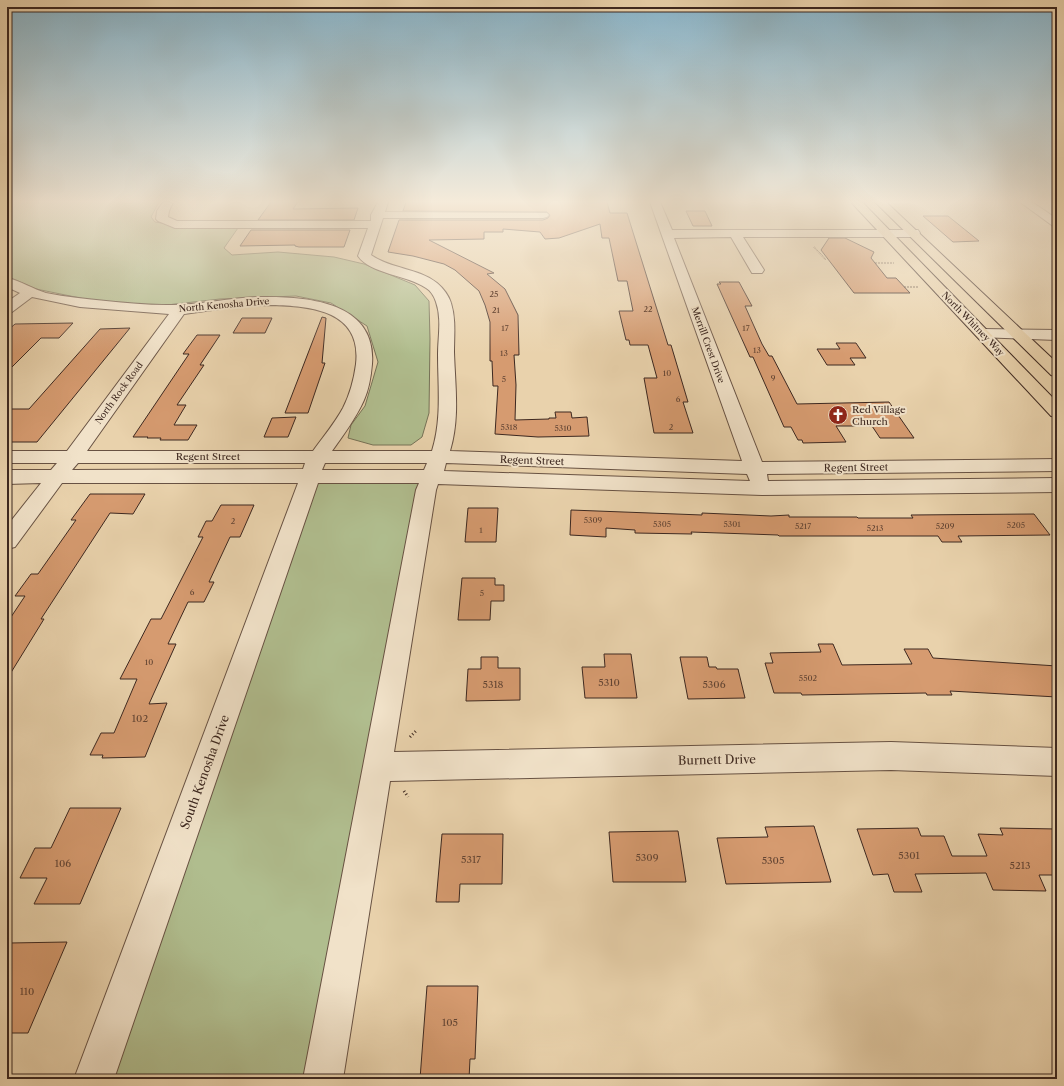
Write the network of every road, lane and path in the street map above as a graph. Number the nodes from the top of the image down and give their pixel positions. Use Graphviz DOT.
graph roads {
  1 [pos="364,253"];
  2 [pos="675,253"];
  3 [pos="746,253"];
  4 [pos="820,253"];
  5 [pos="905,253"];
  6 [pos="934,253"];
  7 [pos="826,260"];
  8 [pos="757,270"];
  9 [pos="7,282"];
  10 [pos="904,287"];
  11 [pos="923,287"];
  12 [pos="30,292"];
  13 [pos="7,309"];
  14 [pos="180,310"];
  15 [pos="983,334"];
  16 [pos="1019,334"];
  17 [pos="1057,335"];
  18 [pos="1057,372"];
  19 [pos="1057,412"];
  20 [pos="956,448"];
  21 [pos="73,456"];
  22 [pos="7,457"];
  23 [pos="1057,464"];
  24 [pos="315,466"];
  25 [pos="969,466"];
  26 [pos="436,467"];
  27 [pos="754,468"];
  28 [pos="7,477"];
  29 [pos="57,477"];
  30 [pos="1057,485"];
  31 [pos="762,488"];
  32 [pos="7,541"];
  33 [pos="416,731"];
  34 [pos="410,737"];
  35 [pos="1057,762"];
  36 [pos="378,767"];
  37 [pos="403,790"];
  38 [pos="408,797"];
  39 [pos="94,1079"];
  40 [pos="323,1079"];
  1 -- 26 [label="street"];
  2 -- 27 [label="street, Merrill Crest Drive"];
  3 -- 8 [label="street"];
  4 -- 7 [label="path"];
  5 -- 15 [label="main road, North Whitney Way"];
  6 -- 16 [label="main road"];
  9 -- 12 [label="street, North Kenosha Drive"];
  10 -- 11 [label="path"];
  12 -- 13 [label="street"];
  12 -- 14 [label="street, North Kenosha Drive"];
  14 -- 21 [label="street, North Rock Road"];
  14 -- 24 [label="street, North Kenosha Drive"];
  15 -- 16 [label="street"];
  15 -- 19 [label="main road, North Whitney Way"];
  16 -- 17 [label="street"];
  16 -- 18 [label="main road"];
  20 -- 25 [label="street"];
  21 -- 22 [label="street, Regent Street"];
  21 -- 24 [label="street, Regent Street"];
  21 -- 29 [label="street, North Rock Road"];
  23 -- 25 [label="street, Regent Street"];
  24 -- 26 [label="street, Regent Street"];
  24 -- 29 [label="street, Regent Street"];
  24 -- 39 [label="street, South Kenosha Drive"];
  25 -- 27 [label="street, Regent Street"];
  26 -- 27 [label="street, Regent Street"];
  26 -- 31 [label="street, Regent Street"];
  26 -- 36 [label="street"];
  27 -- 31 [label="street, Merrill Crest Drive"];
  28 -- 29 [label="street, Regent Street"];
  29 -- 32 [label="street, North Rock Road"];
  30 -- 31 [label="street, Regent Street"];
  33 -- 34 [label="path"];
  35 -- 36 [label="street, Burnett Drive"];
  36 -- 40 [label="street"];
  37 -- 38 [label="path"];
}
